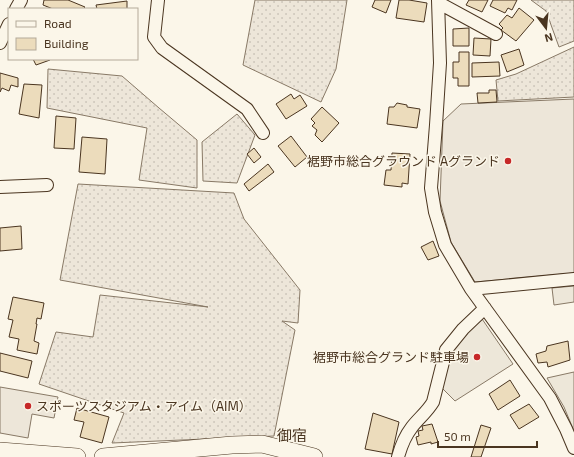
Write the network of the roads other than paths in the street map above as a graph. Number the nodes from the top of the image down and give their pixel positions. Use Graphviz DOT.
graph roads {
  1 [pos="158,0"];
  2 [pos="438,2"];
  3 [pos="8,26"];
  4 [pos="496,34"];
  5 [pos="0,43"];
  6 [pos="262,133"];
  7 [pos="47,185"];
  8 [pos="0,187"];
  9 [pos="574,279"];
  10 [pos="471,289"];
  11 [pos="485,308"];
  12 [pos="574,448"];
  13 [pos="0,451"];
  14 [pos="128,456"];
  15 [pos="77,457"];
  16 [pos="103,457"];
  17 [pos="314,457"];
  18 [pos="398,457"];
  1 -- 6 [label="street"];
  2 -- 4 [label="street"];
  2 -- 10 [label="street"];
  3 -- 5 [label="street"];
  7 -- 8 [label="street"];
  9 -- 10 [label="street"];
  10 -- 11 [label="street"];
  11 -- 12 [label="street"];
  11 -- 18 [label="street"];
  13 -- 15 [label="street"];
  14 -- 16 [label="street"];
  14 -- 17 [label="street"];
}
